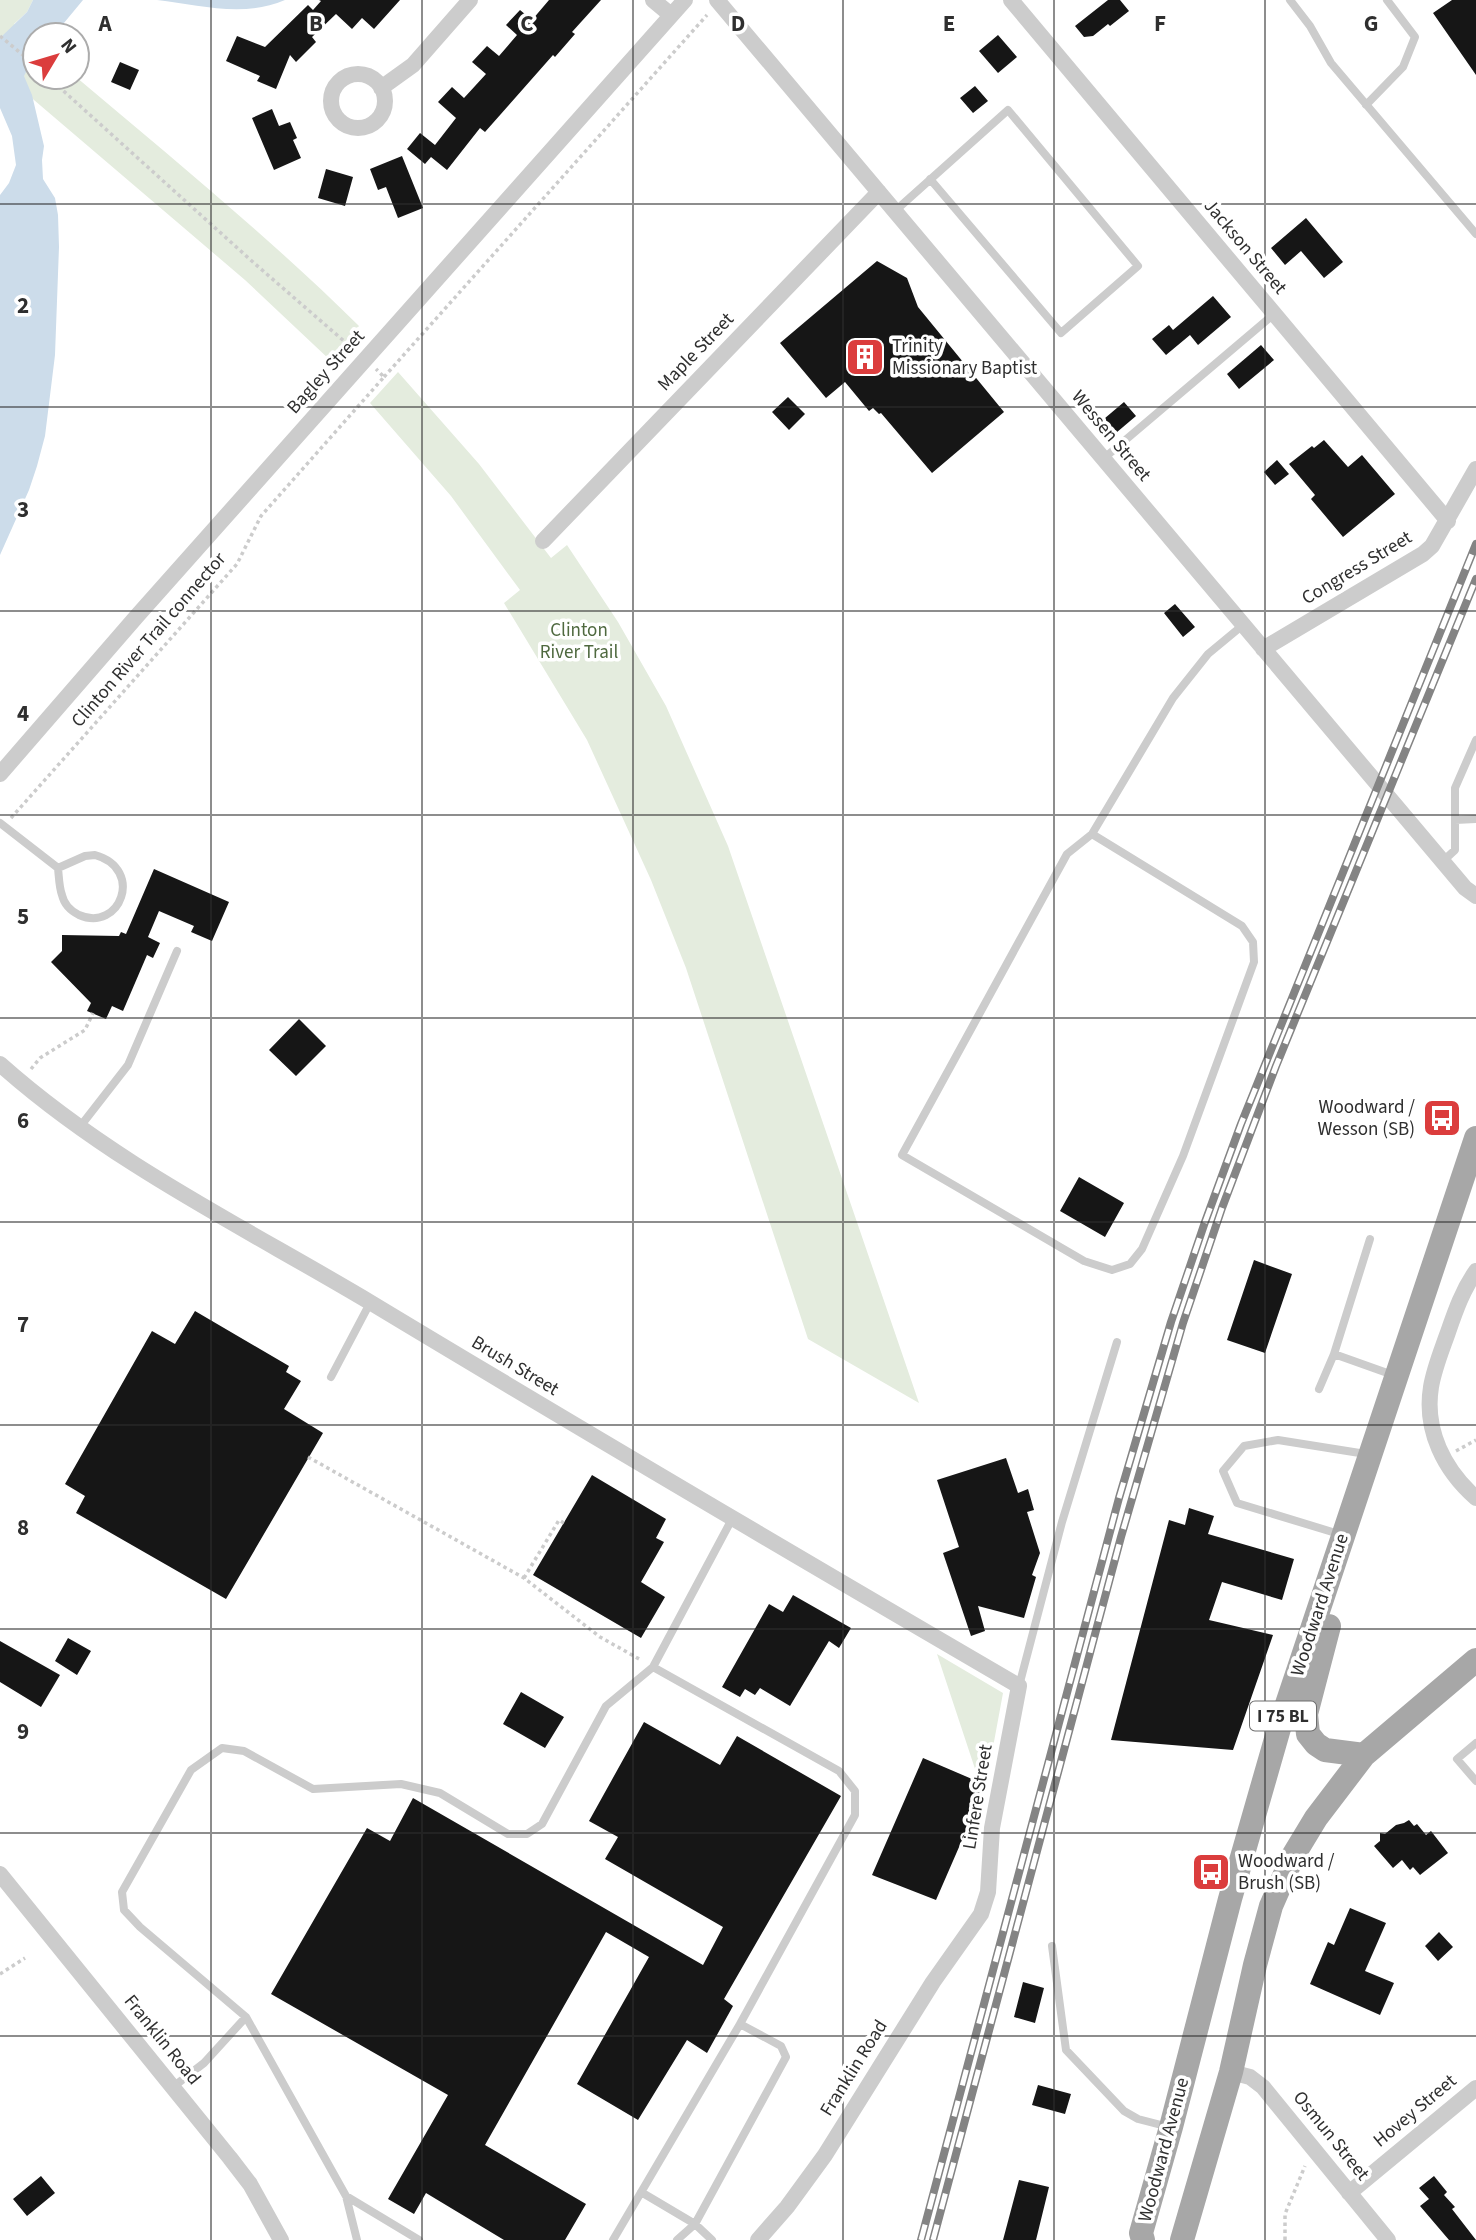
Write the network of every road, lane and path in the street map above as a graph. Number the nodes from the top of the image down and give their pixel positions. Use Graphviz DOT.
graph roads {
  1 [pos="470,0"];
  2 [pos="653,0"];
  3 [pos="685,0"];
  4 [pos="717,0"];
  5 [pos="1011,0"];
  6 [pos="1290,0"];
  7 [pos="1387,0"];
  8 [pos="671,15"];
  9 [pos="705,17"];
  10 [pos="0,36"];
  11 [pos="21,53"];
  12 [pos="381,88"];
  13 [pos="64,91"];
  14 [pos="1366,105"];
  15 [pos="930,179"];
  16 [pos="879,192"];
  17 [pos="895,211"];
  18 [pos="1476,234"];
  19 [pos="1274,314"];
  20 [pos="352,349"];
  21 [pos="375,368"];
  22 [pos="384,377"];
  23 [pos="1103,459"];
  24 [pos="1476,469"];
  25 [pos="1448,521"];
  26 [pos="543,541"];
  27 [pos="1244,625"];
  28 [pos="1264,649"];
  29 [pos="1476,740"];
  30 [pos="0,774"];
  31 [pos="1476,819"];
  32 [pos="1455,820"];
  33 [pos="2,825"];
  34 [pos="1092,834"];
  35 [pos="1442,862"];
  36 [pos="58,868"];
  37 [pos="1476,896"];
  38 [pos="177,951"];
  39 [pos="93,1013"];
  40 [pos="0,1064"];
  41 [pos="30,1070"];
  42 [pos="79,1128"];
  43 [pos="1474,1147"];
  44 [pos="1370,1239"];
  45 [pos="1476,1271"];
  46 [pos="370,1303"];
  47 [pos="1117,1342"];
  48 [pos="1334,1354"];
  49 [pos="1396,1376"];
  50 [pos="331,1377"];
  51 [pos="1319,1389"];
  52 [pos="1369,1455"];
  53 [pos="309,1457"];
  54 [pos="1476,1498"];
  55 [pos="732,1519"];
  56 [pos="564,1523"];
  57 [pos="1343,1535"];
  58 [pos="524,1578"];
  59 [pos="1476,1660"];
  60 [pos="653,1667"];
  61 [pos="1019,1686"];
  62 [pos="1476,1744"];
  63 [pos="1364,1755"];
  64 [pos="1476,1782"];
  65 [pos="0,1874"];
  66 [pos="981,1914"];
  67 [pos="1052,1946"];
  68 [pos="24,1958"];
  69 [pos="0,1974"];
  70 [pos="246,2017"];
  71 [pos="740,2024"];
  72 [pos="1231,2072"];
  73 [pos="173,2087"];
  74 [pos="1476,2088"];
  75 [pos="1171,2127"];
  76 [pos="1313,2148"];
  77 [pos="641,2192"];
  78 [pos="1349,2193"];
  79 [pos="346,2196"];
  80 [pos="695,2224"];
  81 [pos="281,2240"];
  82 [pos="357,2240"];
  83 [pos="419,2240"];
  84 [pos="612,2240"];
  85 [pos="677,2240"];
  86 [pos="712,2240"];
  87 [pos="758,2240"];
  88 [pos="1143,2240"];
  89 [pos="1182,2240"];
  90 [pos="1285,2240"];
  91 [pos="1388,2240"];
  1 -- 12 [label="street"];
  2 -- 8 [label="street"];
  3 -- 8 [label="street, Bagley Street"];
  4 -- 16 [label="street, Wessen Street"];
  5 -- 19 [label="street, Jackson Street"];
  6 -- 14 [label="lane"];
  7 -- 14 [label="lane"];
  8 -- 30 [label="street, Bagley Street"];
  9 -- 22 [label="path, Clinton River Trail connector"];
  10 -- 11 [label="path"];
  13 -- 20 [label="path"];
  14 -- 18 [label="lane"];
  15 -- 15 [label="lane"];
  15 -- 17 [label="lane"];
  16 -- 17 [label="street, Wessen Street"];
  16 -- 26 [label="street, Maple Street"];
  17 -- 23 [label="street, Wessen Street"];
  19 -- 23 [label="lane"];
  19 -- 25 [label="street, Jackson Street"];
  21 -- 22 [label="path"];
  22 -- 33 [label="path, Clinton River Trail connector"];
  23 -- 27 [label="street, Wessen Street"];
  24 -- 25 [label="street, Congress Street"];
  25 -- 28 [label="street, Congress Street"];
  27 -- 28 [label="street, Wessen Street"];
  27 -- 34 [label="lane"];
  28 -- 35 [label="street, Wessen Street"];
  29 -- 32 [label="lane"];
  31 -- 32 [label="lane"];
  32 -- 35 [label="lane"];
  33 -- 36 [label="lane"];
  34 -- 34 [label="lane"];
  35 -- 37 [label="street, Wessen Street"];
  36 -- 36 [label="lane"];
  38 -- 42 [label="lane"];
  39 -- 41 [label="path"];
  40 -- 42 [label="street, Brush Street"];
  42 -- 46 [label="street, Brush Street"];
  43 -- 49 [label="main road, Woodward Avenue / I 75 BL"];
  44 -- 48 [label="lane"];
  45 -- 54 [label="street"];
  46 -- 50 [label="lane"];
  46 -- 55 [label="street, Brush Street"];
  47 -- 61 [label="lane"];
  48 -- 49 [label="lane"];
  48 -- 51 [label="lane"];
  49 -- 52 [label="main road, Woodward Avenue / I 75 BL"];
  52 -- 57 [label="main road, Woodward Avenue / I 75 BL"];
  52 -- 57 [label="lane"];
  53 -- 58 [label="path"];
  55 -- 60 [label="lane"];
  55 -- 61 [label="street, Brush Street"];
  56 -- 58 [label="path"];
  57 -- 63 [label="main road"];
  57 -- 75 [label="main road, Woodward Avenue / I 75 BL"];
  58 -- 60 [label="path"];
  59 -- 63 [label="main road"];
  60 -- 70 [label="lane"];
  60 -- 71 [label="lane"];
  61 -- 66 [label="street, Linfere Street"];
  62 -- 64 [label="lane"];
  63 -- 72 [label="main road"];
  65 -- 73 [label="street, Franklin Road"];
  66 -- 87 [label="street, Franklin Road"];
  67 -- 75 [label="lane"];
  68 -- 69 [label="path"];
  70 -- 73 [label="lane"];
  70 -- 79 [label="lane"];
  71 -- 77 [label="lane"];
  71 -- 80 [label="lane"];
  72 -- 76 [label="street, Osmun Street"];
  72 -- 89 [label="main road"];
  73 -- 81 [label="street, Franklin Road"];
  74 -- 78 [label="street, Hovey Street"];
  75 -- 88 [label="main road, Woodward Avenue / I 75 BL"];
  76 -- 78 [label="street, Osmun Street"];
  76 -- 90 [label="path"];
  77 -- 80 [label="lane"];
  77 -- 84 [label="lane"];
  78 -- 91 [label="street, Osmun Street"];
  79 -- 82 [label="lane"];
  79 -- 83 [label="lane"];
  80 -- 85 [label="lane"];
  80 -- 86 [label="lane"];
}
